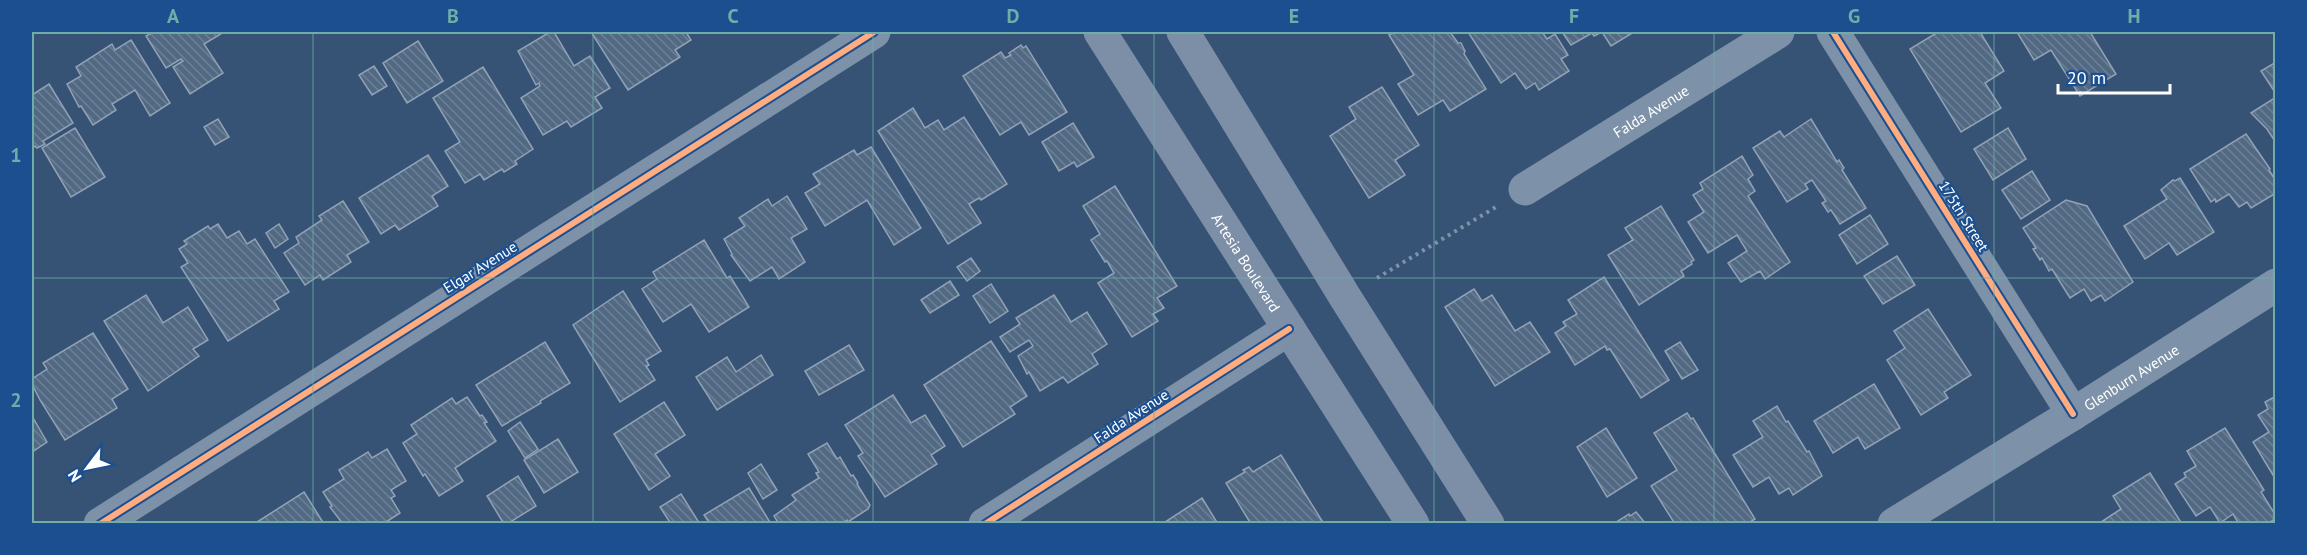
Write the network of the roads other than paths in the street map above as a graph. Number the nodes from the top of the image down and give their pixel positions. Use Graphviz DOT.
graph roads {
  1 [pos="874,32"];
  2 [pos="1100,32"];
  3 [pos="1183,32"];
  4 [pos="1778,32"];
  5 [pos="1833,32"];
  6 [pos="1525,189"];
  7 [pos="2276,285"];
  8 [pos="1289,329"];
  9 [pos="2073,414"];
  10 [pos="100,524"];
  11 [pos="985,524"];
  12 [pos="1413,524"];
  13 [pos="1488,524"];
  14 [pos="1894,524"];
  1 -- 10 [label="street, Elgar Avenue"];
  2 -- 8 [label="main road, Artesia Boulevard"];
  3 -- 13 [label="main road"];
  4 -- 6 [label="street, Falda Avenue"];
  5 -- 9 [label="street, 175th Street"];
  7 -- 9 [label="street, Glenburn Avenue"];
  8 -- 11 [label="street, Falda Avenue"];
  8 -- 12 [label="main road, Artesia Boulevard"];
  9 -- 14 [label="street, Glenburn Avenue"];
}
